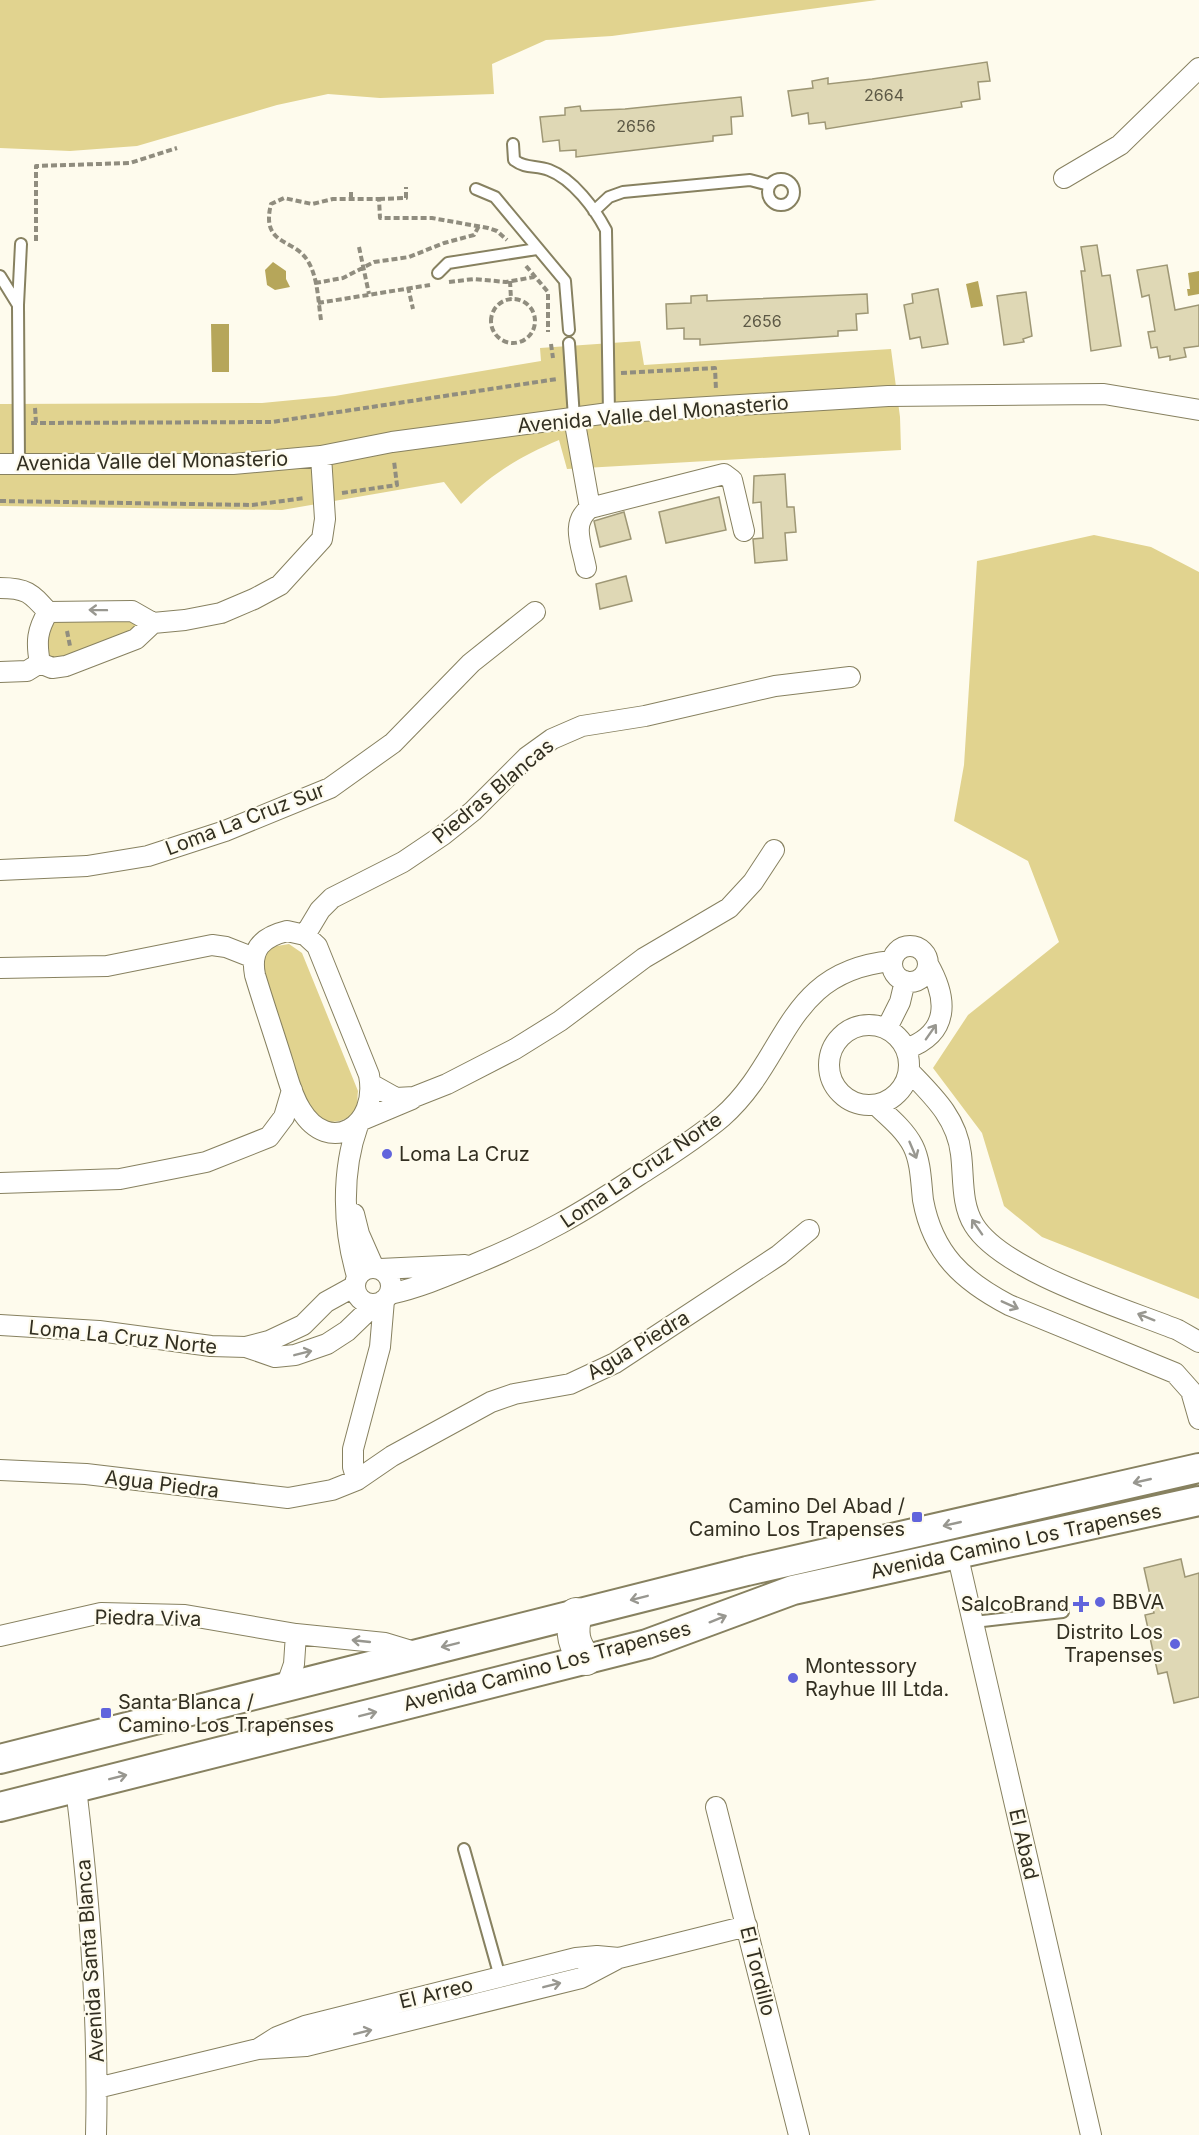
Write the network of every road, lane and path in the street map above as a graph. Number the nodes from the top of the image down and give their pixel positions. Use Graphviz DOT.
graph roads {
  1 [pos="1199,68"];
  2 [pos="513,144"];
  3 [pos="177,148"];
  4 [pos="36,166"];
  5 [pos="1064,178"];
  6 [pos="770,185"];
  7 [pos="406,187"];
  8 [pos="351,189"];
  9 [pos="476,189"];
  10 [pos="351,198"];
  11 [pos="379,200"];
  12 [pos="594,211"];
  13 [pos="479,226"];
  14 [pos="21,244"];
  15 [pos="359,247"];
  16 [pos="537,249"];
  17 [pos="516,253"];
  18 [pos="362,267"];
  19 [pos="0,276"];
  20 [pos="534,277"];
  21 [pos="437,279"];
  22 [pos="510,281"];
  23 [pos="315,283"];
  24 [pos="445,283"];
  25 [pos="408,287"];
  26 [pos="369,294"];
  27 [pos="511,299"];
  28 [pos="318,303"];
  29 [pos="18,305"];
  30 [pos="413,309"];
  31 [pos="321,320"];
  32 [pos="568,330"];
  33 [pos="548,332"];
  34 [pos="569,343"];
  35 [pos="609,374"];
  36 [pos="571,377"];
  37 [pos="716,407"];
  38 [pos="1199,410"];
  39 [pos="609,413"];
  40 [pos="574,418"];
  41 [pos="19,423"];
  42 [pos="392,442"];
  43 [pos="321,456"];
  44 [pos="10,464"];
  45 [pos="323,495"];
  46 [pos="0,501"];
  47 [pos="590,507"];
  48 [pos="744,531"];
  49 [pos="586,568"];
  50 [pos="0,588"];
  51 [pos="54,611"];
  52 [pos="535,612"];
  53 [pos="153,623"];
  54 [pos="40,663"];
  55 [pos="71,664"];
  56 [pos="0,672"];
  57 [pos="850,677"];
  58 [pos="774,850"];
  59 [pos="0,870"];
  60 [pos="305,935"];
  61 [pos="254,958"];
  62 [pos="892,961"];
  63 [pos="928,964"];
  64 [pos="0,968"];
  65 [pos="905,981"];
  66 [pos="887,1028"];
  67 [pos="906,1049"];
  68 [pos="909,1071"];
  69 [pos="371,1084"];
  70 [pos="292,1090"];
  71 [pos="414,1097"];
  72 [pos="876,1105"];
  73 [pos="360,1123"];
  74 [pos="323,1128"];
  75 [pos="269,1137"];
  76 [pos="347,1173"];
  77 [pos="0,1183"];
  78 [pos="809,1230"];
  79 [pos="473,1265"];
  80 [pos="367,1275"];
  81 [pos="383,1300"];
  82 [pos="0,1325"];
  83 [pos="1199,1342"];
  84 [pos="246,1347"];
  85 [pos="1199,1419"];
  86 [pos="1199,1468"];
  87 [pos="0,1470"];
  88 [pos="357,1480"];
  89 [pos="1199,1501"];
  90 [pos="957,1553"];
  91 [pos="1063,1612"];
  92 [pos="576,1614"];
  93 [pos="974,1622"];
  94 [pos="296,1634"];
  95 [pos="0,1636"];
  96 [pos="418,1653"];
  97 [pos="586,1659"];
  98 [pos="286,1687"];
  99 [pos="0,1759"];
  100 [pos="76,1788"];
  101 [pos="0,1807"];
  102 [pos="716,1807"];
  103 [pos="464,1849"];
  104 [pos="747,1926"];
  105 [pos="619,1958"];
  106 [pos="500,1977"];
  107 [pos="258,2049"];
  108 [pos="97,2088"];
  109 [pos="96,2135"];
  110 [pos="799,2135"];
  111 [pos="1091,2135"];
  1 -- 5 [label="street"];
  2 -- 12 [label="lane"];
  3 -- 4 [label="path"];
  6 -- 12 [label="lane"];
  7 -- 11 [label="path"];
  8 -- 10 [label="path"];
  9 -- 16 [label="lane"];
  10 -- 11 [label="path"];
  10 -- 23 [label="path"];
  11 -- 13 [label="path"];
  12 -- 35 [label="lane"];
  13 -- 17 [label="path"];
  13 -- 18 [label="path"];
  14 -- 29 [label="lane"];
  15 -- 18 [label="path"];
  16 -- 17 [label="lane"];
  16 -- 32 [label="lane"];
  17 -- 20 [label="path"];
  17 -- 21 [label="lane"];
  18 -- 23 [label="path"];
  18 -- 26 [label="path"];
  19 -- 29 [label="lane"];
  20 -- 22 [label="path"];
  20 -- 33 [label="path"];
  21 -- 25 [label="path"];
  22 -- 24 [label="path"];
  22 -- 27 [label="path"];
  23 -- 28 [label="path"];
  25 -- 26 [label="path"];
  25 -- 30 [label="path"];
  26 -- 28 [label="path"];
  27 -- 27 [label="path"];
  28 -- 31 [label="path"];
  29 -- 41 [label="lane"];
  34 -- 36 [label="lane"];
  35 -- 37 [label="path"];
  35 -- 39 [label="lane"];
  36 -- 40 [label="lane"];
  36 -- 41 [label="path"];
  37 -- 38 [label="street, Avenida Valle del Monasterio"];
  37 -- 39 [label="street, Avenida Valle del Monasterio"];
  39 -- 40 [label="street, Avenida Valle del Monasterio"];
  40 -- 42 [label="street, Avenida Valle del Monasterio"];
  40 -- 47 [label="street"];
  41 -- 44 [label="lane"];
  42 -- 43 [label="street, Avenida Valle del Monasterio"];
  42 -- 45 [label="path"];
  43 -- 44 [label="street, Avenida Valle del Monasterio"];
  43 -- 45 [label="street"];
  45 -- 46 [label="path"];
  45 -- 53 [label="street"];
  47 -- 48 [label="street"];
  47 -- 49 [label="street"];
  50 -- 51 [label="street"];
  53 -- 51 [label="street, one-way"];
  51 -- 54 [label="street"];
  51 -- 55 [label="path"];
  52 -- 59 [label="street, Loma La Cruz Sur"];
  53 -- 55 [label="street"];
  54 -- 55 [label="street"];
  54 -- 56 [label="street"];
  57 -- 60 [label="street, Piedras Blancas"];
  58 -- 71 [label="street"];
  60 -- 61 [label="street"];
  60 -- 69 [label="street"];
  61 -- 64 [label="street"];
  61 -- 70 [label="street"];
  62 -- 63 [label="street"];
  62 -- 65 [label="street"];
  62 -- 79 [label="street, Loma La Cruz Norte"];
  63 -- 65 [label="street"];
  67 -- 63 [label="street, one-way"];
  65 -- 66 [label="street"];
  66 -- 67 [label="street"];
  66 -- 72 [label="street"];
  67 -- 68 [label="street"];
  68 -- 72 [label="street"];
  83 -- 68 [label="street, one-way"];
  69 -- 71 [label="street"];
  69 -- 73 [label="street"];
  70 -- 74 [label="street"];
  70 -- 75 [label="street"];
  71 -- 73 [label="street"];
  72 -- 85 [label="street, one-way"];
  73 -- 74 [label="street"];
  73 -- 76 [label="street"];
  74 -- 75 [label="street"];
  74 -- 76 [label="street"];
  75 -- 77 [label="street"];
  76 -- 80 [label="street"];
  78 -- 88 [label="street, Agua Piedra"];
  79 -- 80 [label="street, Loma La Cruz Norte"];
  79 -- 81 [label="street, Loma La Cruz Norte"];
  80 -- 81 [label="street"];
  80 -- 81 [label="street"];
  80 -- 84 [label="street, Loma La Cruz Norte"];
  84 -- 81 [label="street, Loma La Cruz Norte, one-way"];
  81 -- 88 [label="street"];
  82 -- 84 [label="street, Loma La Cruz Norte"];
  86 -- 92 [label="main road, Avenida Camino Los Trapenses, one-way"];
  87 -- 88 [label="street, Agua Piedra"];
  89 -- 90 [label="main road, Avenida Camino Los Trapenses"];
  90 -- 93 [label="street, El Abad"];
  97 -- 90 [label="main road, Avenida Camino Los Trapenses, one-way"];
  91 -- 93 [label="lane"];
  92 -- 96 [label="main road, Avenida Camino Los Trapenses, one-way"];
  92 -- 97 [label="main road"];
  93 -- 111 [label="street, El Abad"];
  94 -- 95 [label="street, Piedra Viva"];
  96 -- 94 [label="street, Piedra Viva, one-way"];
  94 -- 98 [label="street"];
  96 -- 98 [label="main road, Avenida Camino Los Trapenses"];
  100 -- 97 [label="main road, Avenida Camino Los Trapenses, one-way"];
  98 -- 99 [label="main road, Avenida Camino Los Trapenses"];
  100 -- 101 [label="main road, Avenida Camino Los Trapenses"];
  100 -- 108 [label="street, Avenida Santa Blanca"];
  102 -- 104 [label="street, El Tordillo"];
  103 -- 106 [label="lane"];
  104 -- 105 [label="street, El Arreo"];
  104 -- 110 [label="street, El Tordillo"];
  105 -- 106 [label="street, El Arreo"];
  107 -- 105 [label="street, El Arreo, one-way"];
  106 -- 107 [label="street, El Arreo"];
  107 -- 108 [label="street, El Arreo"];
  108 -- 109 [label="street, Avenida Santa Blanca"];
}
